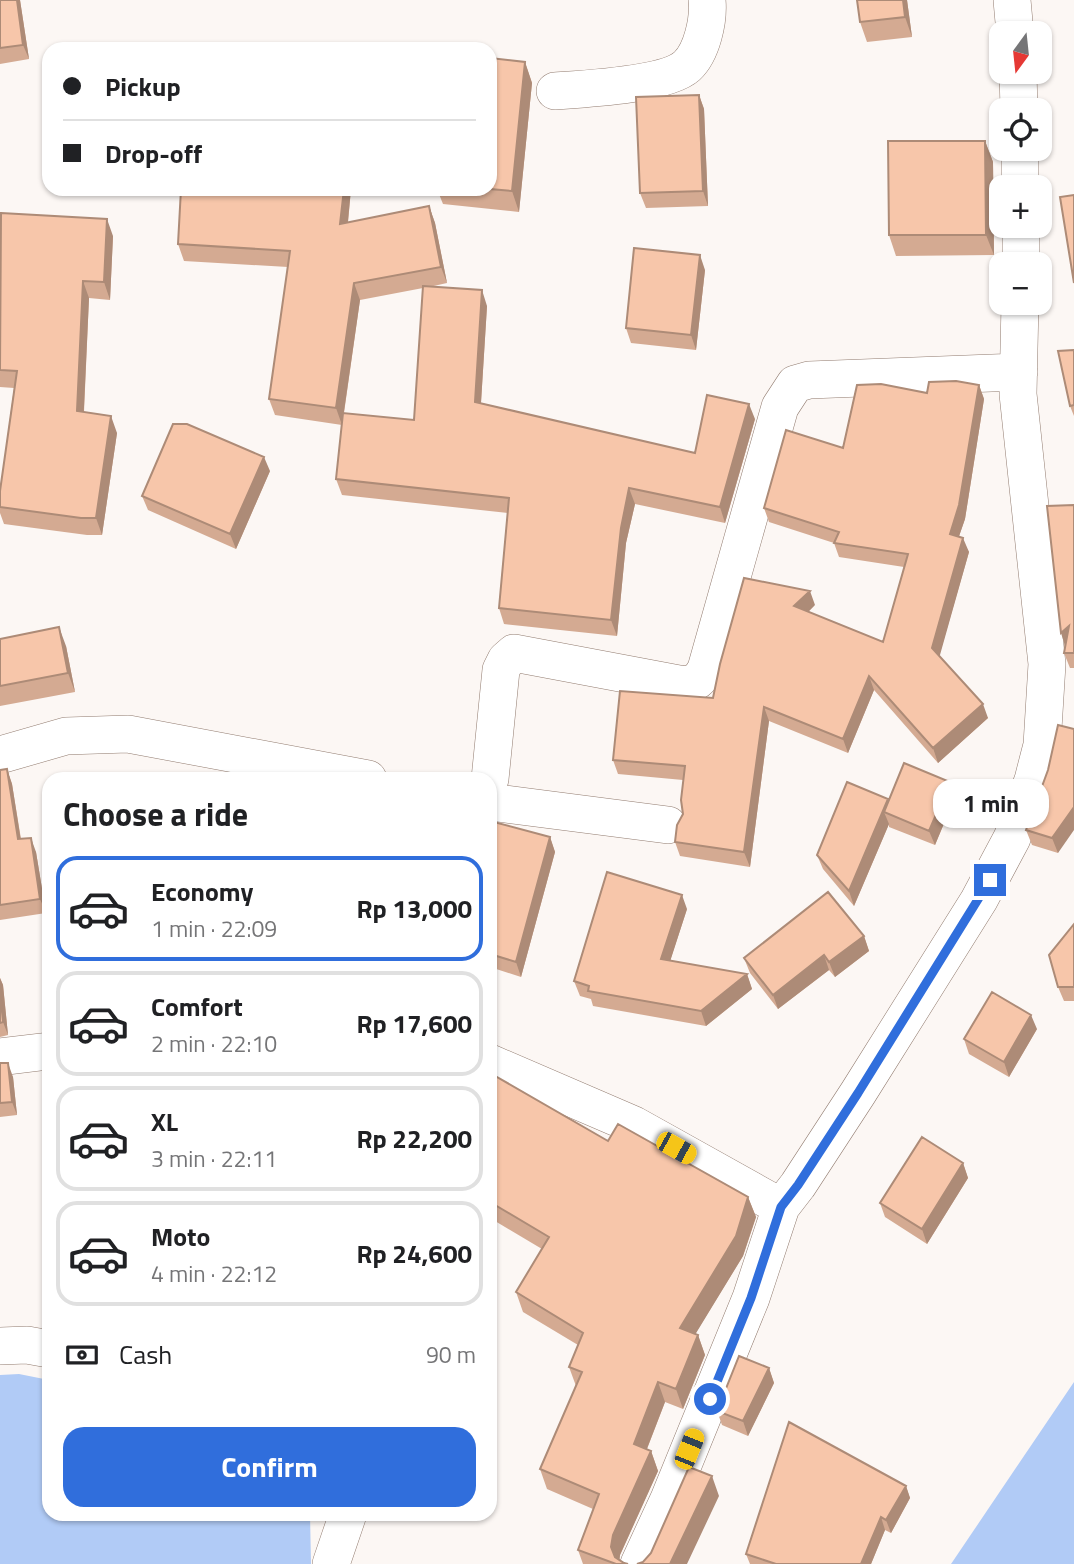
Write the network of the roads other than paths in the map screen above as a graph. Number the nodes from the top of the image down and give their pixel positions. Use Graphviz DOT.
graph roads {
  1 [pos="707,0"];
  2 [pos="1012,0"];
  3 [pos="1014,21"];
  4 [pos="555,92"];
  5 [pos="1020,315"];
  6 [pos="1019,372"];
  7 [pos="0,755"];
  8 [pos="331,772"];
  9 [pos="491,772"];
  10 [pos="497,803"];
  11 [pos="668,825"];
  12 [pos="42,1052"];
  13 [pos="0,1057"];
  14 [pos="497,1066"];
  15 [pos="781,1207"];
  16 [pos="0,1346"];
  17 [pos="42,1348"];
  18 [pos="346,1521"];
  19 [pos="331,1564"];
  20 [pos="639,1564"];
  1 -- 4 [label="street"];
  2 -- 3 [label="street"];
  5 -- 6 [label="street"];
  6 -- 9 [label="street"];
  6 -- 15 [label="street"];
  7 -- 8 [label="street"];
  10 -- 11 [label="street"];
  12 -- 13 [label="street"];
  14 -- 15 [label="street"];
  15 -- 20 [label="street"];
  16 -- 17 [label="street"];
  18 -- 19 [label="street"];
}
